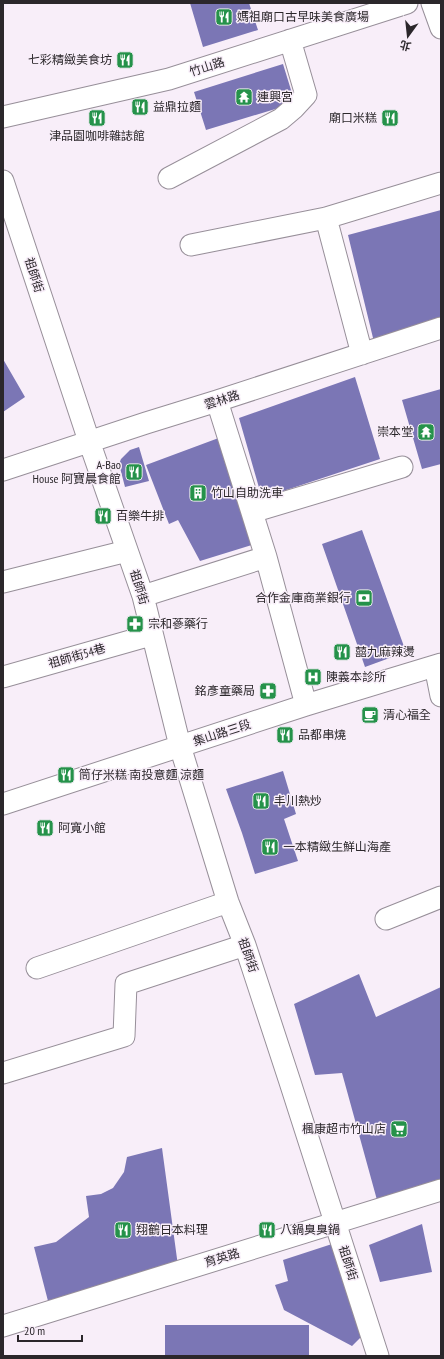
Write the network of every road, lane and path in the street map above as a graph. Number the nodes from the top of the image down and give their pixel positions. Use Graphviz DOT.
graph roads {
  1 [pos="407,3"];
  2 [pos="432,3"];
  3 [pos="441,28"];
  4 [pos="290,40"];
  5 [pos="3,116"];
  6 [pos="169,178"];
  7 [pos="3,181"];
  8 [pos="441,183"];
  9 [pos="326,218"];
  10 [pos="191,245"];
  11 [pos="441,328"];
  12 [pos="362,354"];
  13 [pos="217,401"];
  14 [pos="89,441"];
  15 [pos="402,467"];
  16 [pos="3,470"];
  17 [pos="252,512"];
  18 [pos="127,550"];
  19 [pos="266,557"];
  20 [pos="3,582"];
  21 [pos="143,596"];
  22 [pos="151,635"];
  23 [pos="438,665"];
  24 [pos="3,677"];
  25 [pos="441,696"];
  26 [pos="306,705"];
  27 [pos="180,746"];
  28 [pos="3,804"];
  29 [pos="441,897"];
  30 [pos="228,902"];
  31 [pos="386,919"];
  32 [pos="245,945"];
  33 [pos="36,968"];
  34 [pos="3,1073"];
  35 [pos="441,1190"];
  36 [pos="334,1222"];
  37 [pos="3,1326"];
  38 [pos="378,1356"];
  1 -- 4 [label="street, 竹山路"];
  2 -- 3 [label="street"];
  4 -- 5 [label="street, 竹山路"];
  4 -- 6 [label="street"];
  7 -- 14 [label="street, 祖師街"];
  8 -- 9 [label="street"];
  9 -- 10 [label="street"];
  9 -- 12 [label="street"];
  11 -- 12 [label="street, 雲林路"];
  12 -- 13 [label="street, 雲林路"];
  13 -- 14 [label="street, 雲林路"];
  13 -- 17 [label="street"];
  14 -- 16 [label="street, 雲林路"];
  14 -- 18 [label="street, 祖師街"];
  15 -- 17 [label="street"];
  17 -- 19 [label="street"];
  18 -- 20 [label="street"];
  18 -- 21 [label="street, 祖師街"];
  19 -- 21 [label="street"];
  19 -- 26 [label="street"];
  21 -- 22 [label="street, 祖師街"];
  22 -- 24 [label="street, 祖師街54巷"];
  22 -- 27 [label="street, 祖師街"];
  23 -- 25 [label="street"];
  23 -- 26 [label="street, 集山路三段"];
  26 -- 27 [label="street, 集山路三段"];
  27 -- 28 [label="street, 集山路三段"];
  27 -- 30 [label="street, 祖師街"];
  29 -- 31 [label="street"];
  30 -- 32 [label="street, 祖師街"];
  30 -- 33 [label="street"];
  32 -- 34 [label="street"];
  32 -- 36 [label="street, 祖師街"];
  35 -- 36 [label="street, 育英路"];
  36 -- 37 [label="street, 育英路"];
  36 -- 38 [label="street, 祖師街"];
}
